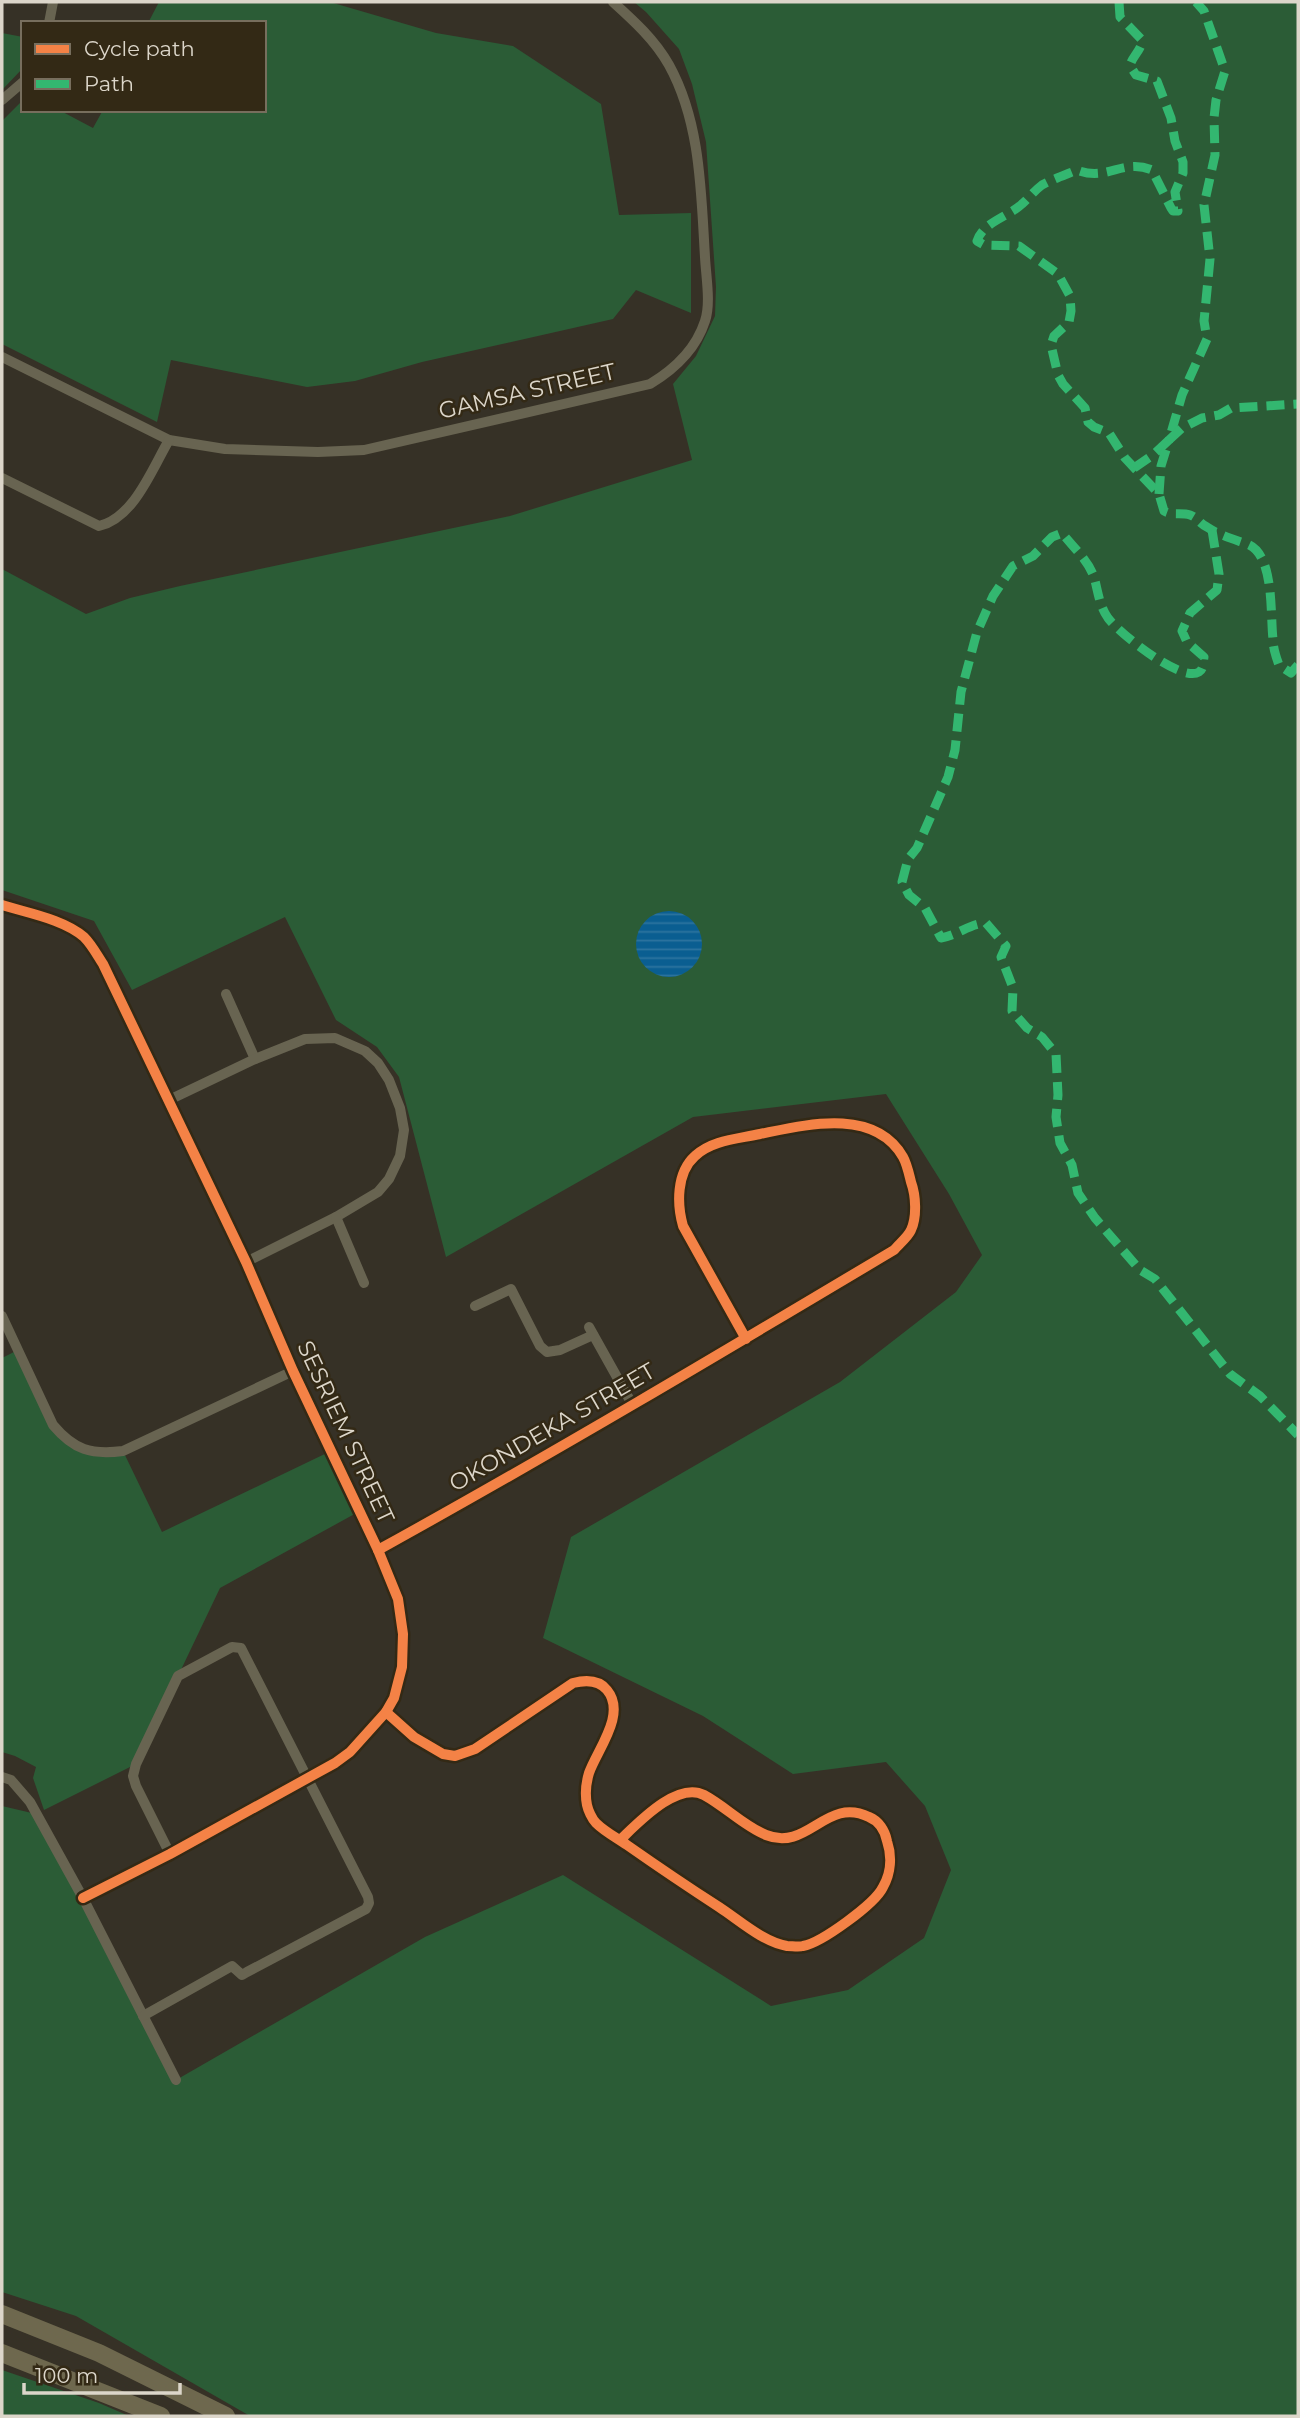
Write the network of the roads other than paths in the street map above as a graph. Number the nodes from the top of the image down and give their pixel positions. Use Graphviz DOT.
graph roads {
  1 [pos="54,2"];
  2 [pos="613,2"];
  3 [pos="49,21"];
  4 [pos="21,84"];
  5 [pos="2,100"];
  6 [pos="2,357"];
  7 [pos="169,440"];
  8 [pos="2,478"];
  9 [pos="2,905"];
  10 [pos="226,994"];
  11 [pos="255,1059"];
  12 [pos="169,1100"];
  13 [pos="336,1217"];
  14 [pos="246,1262"];
  15 [pos="364,1283"];
  16 [pos="522,1283"];
  17 [pos="511,1289"];
  18 [pos="475,1306"];
  19 [pos="2,1316"];
  20 [pos="746,1339"];
  21 [pos="293,1371"];
  22 [pos="632,1404"];
  23 [pos="378,1550"];
  24 [pos="386,1712"];
  25 [pos="2,1777"];
  26 [pos="308,1778"];
  27 [pos="620,1840"];
  28 [pos="170,1854"];
  29 [pos="83,1898"];
  30 [pos="143,2017"];
  31 [pos="176,2080"];
  32 [pos="2,2314"];
  33 [pos="2,2353"];
  34 [pos="162,2416"];
  35 [pos="226,2416"];
  1 -- 3 [label="street"];
  2 -- 7 [label="street, GAMSA STREET"];
  4 -- 5 [label="street"];
  6 -- 7 [label="street, GAMSA STREET"];
  7 -- 8 [label="street"];
  9 -- 12 [label="street, SESRIEM STREET"];
  10 -- 11 [label="street"];
  11 -- 12 [label="street"];
  11 -- 13 [label="street"];
  12 -- 14 [label="street, SESRIEM STREET"];
  13 -- 14 [label="street"];
  13 -- 15 [label="street"];
  14 -- 21 [label="street, SESRIEM STREET"];
  16 -- 17 [label="street"];
  17 -- 18 [label="street"];
  17 -- 22 [label="street"];
  19 -- 21 [label="street"];
  20 -- 20 [label="street, OKONDEKA STREET"];
  20 -- 22 [label="street, OKONDEKA STREET"];
  21 -- 23 [label="street, SESRIEM STREET"];
  22 -- 23 [label="street, OKONDEKA STREET"];
  23 -- 24 [label="street, SESRIEM STREET"];
  24 -- 26 [label="street, SESRIEM STREET"];
  24 -- 27 [label="street"];
  25 -- 29 [label="street"];
  26 -- 28 [label="street, SESRIEM STREET"];
  26 -- 28 [label="street"];
  26 -- 30 [label="street"];
  27 -- 27 [label="street"];
  28 -- 29 [label="street, SESRIEM STREET"];
  29 -- 30 [label="street"];
  30 -- 31 [label="street"];
  32 -- 35 [label="highway"];
  33 -- 34 [label="highway"];
}
